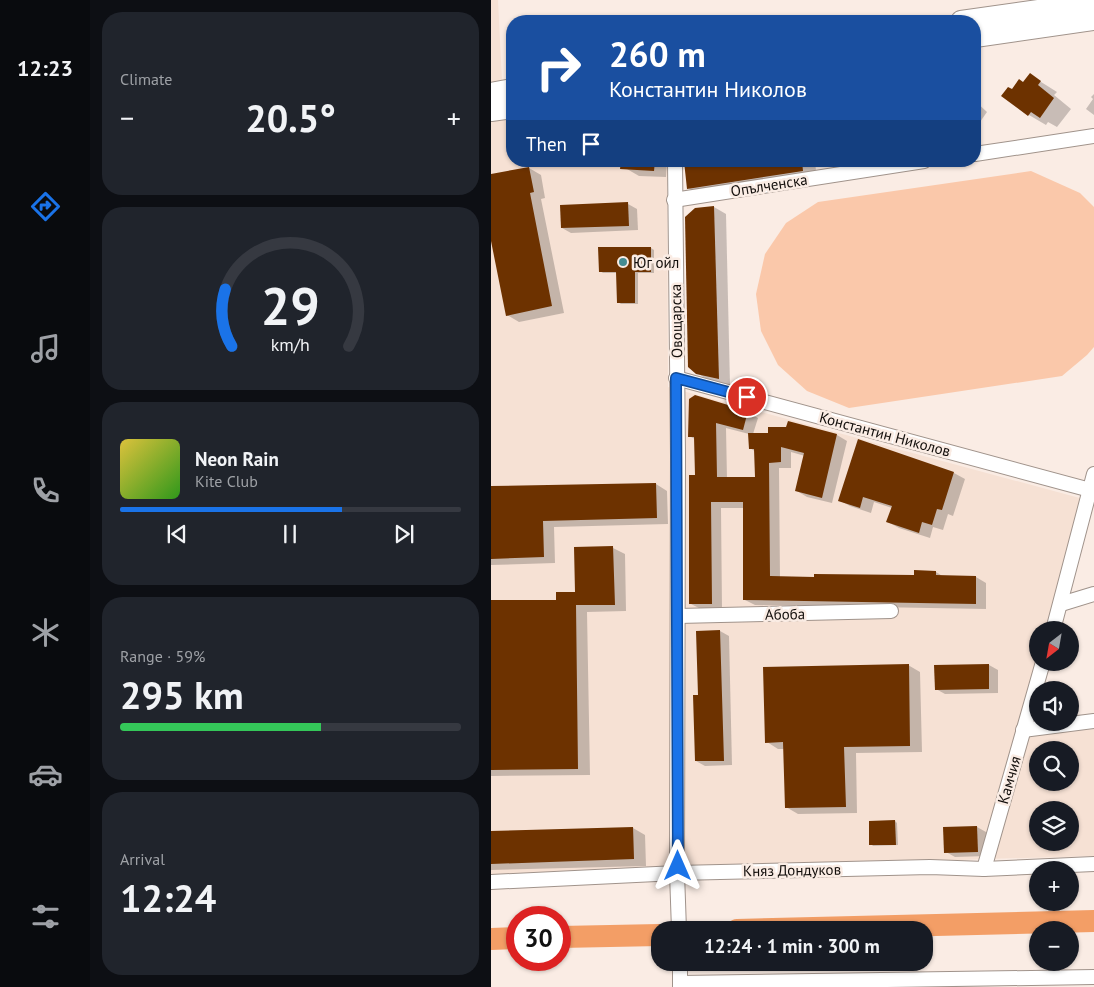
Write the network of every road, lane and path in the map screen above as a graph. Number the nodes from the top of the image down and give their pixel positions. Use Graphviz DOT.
graph roads {
  1 [pos="1094,2"];
  2 [pos="981,18"];
  3 [pos="1094,20"];
  4 [pos="981,36"];
  5 [pos="506,90"];
  6 [pos="491,92"];
  7 [pos="506,109"];
  8 [pos="491,111"];
  9 [pos="1094,136"];
  10 [pos="981,153"];
  11 [pos="675,167"];
  12 [pos="885,167"];
  13 [pos="675,200"];
  14 [pos="676,378"];
  15 [pos="1094,474"];
  16 [pos="1092,491"];
  17 [pos="1094,594"];
  18 [pos="1061,604"];
  19 [pos="891,611"];
  20 [pos="678,616"];
  21 [pos="1056,621"];
  22 [pos="1040,671"];
  23 [pos="1094,721"];
  24 [pos="1023,730"];
  25 [pos="1094,864"];
  26 [pos="984,869"];
  27 [pos="678,880"];
  28 [pos="491,882"];
  29 [pos="679,921"];
  30 [pos="680,971"];
  31 [pos="1094,977"];
  32 [pos="1043,983"];
  33 [pos="680,985"];
  1 -- 2 [label="main road"];
  3 -- 4 [label="main road"];
  5 -- 6 [label="main road"];
  7 -- 8 [label="main road"];
  9 -- 10 [label="street"];
  11 -- 13 [label="street, Овощарска"];
  12 -- 13 [label="street, Опълченска"];
  13 -- 14 [label="street, Овощарска"];
  14 -- 16 [label="street, Константин Николов"];
  14 -- 20 [label="street, Овощарска"];
  15 -- 16 [label="street"];
  16 -- 18 [label="street"];
  17 -- 18 [label="street"];
  18 -- 21 [label="street"];
  19 -- 20 [label="street, Абоба"];
  20 -- 27 [label="street, Овощарска"];
  22 -- 24 [label="street, Камчия"];
  23 -- 24 [label="street"];
  24 -- 26 [label="street, Камчия"];
  25 -- 26 [label="street, Княз Дондуков"];
  26 -- 27 [label="street, Княз Дондуков"];
  27 -- 28 [label="street, Княз Дондуков"];
  27 -- 29 [label="street, Овощарска"];
  30 -- 33 [label="street"];
  31 -- 32 [label="street"];
  32 -- 33 [label="street"];
}
